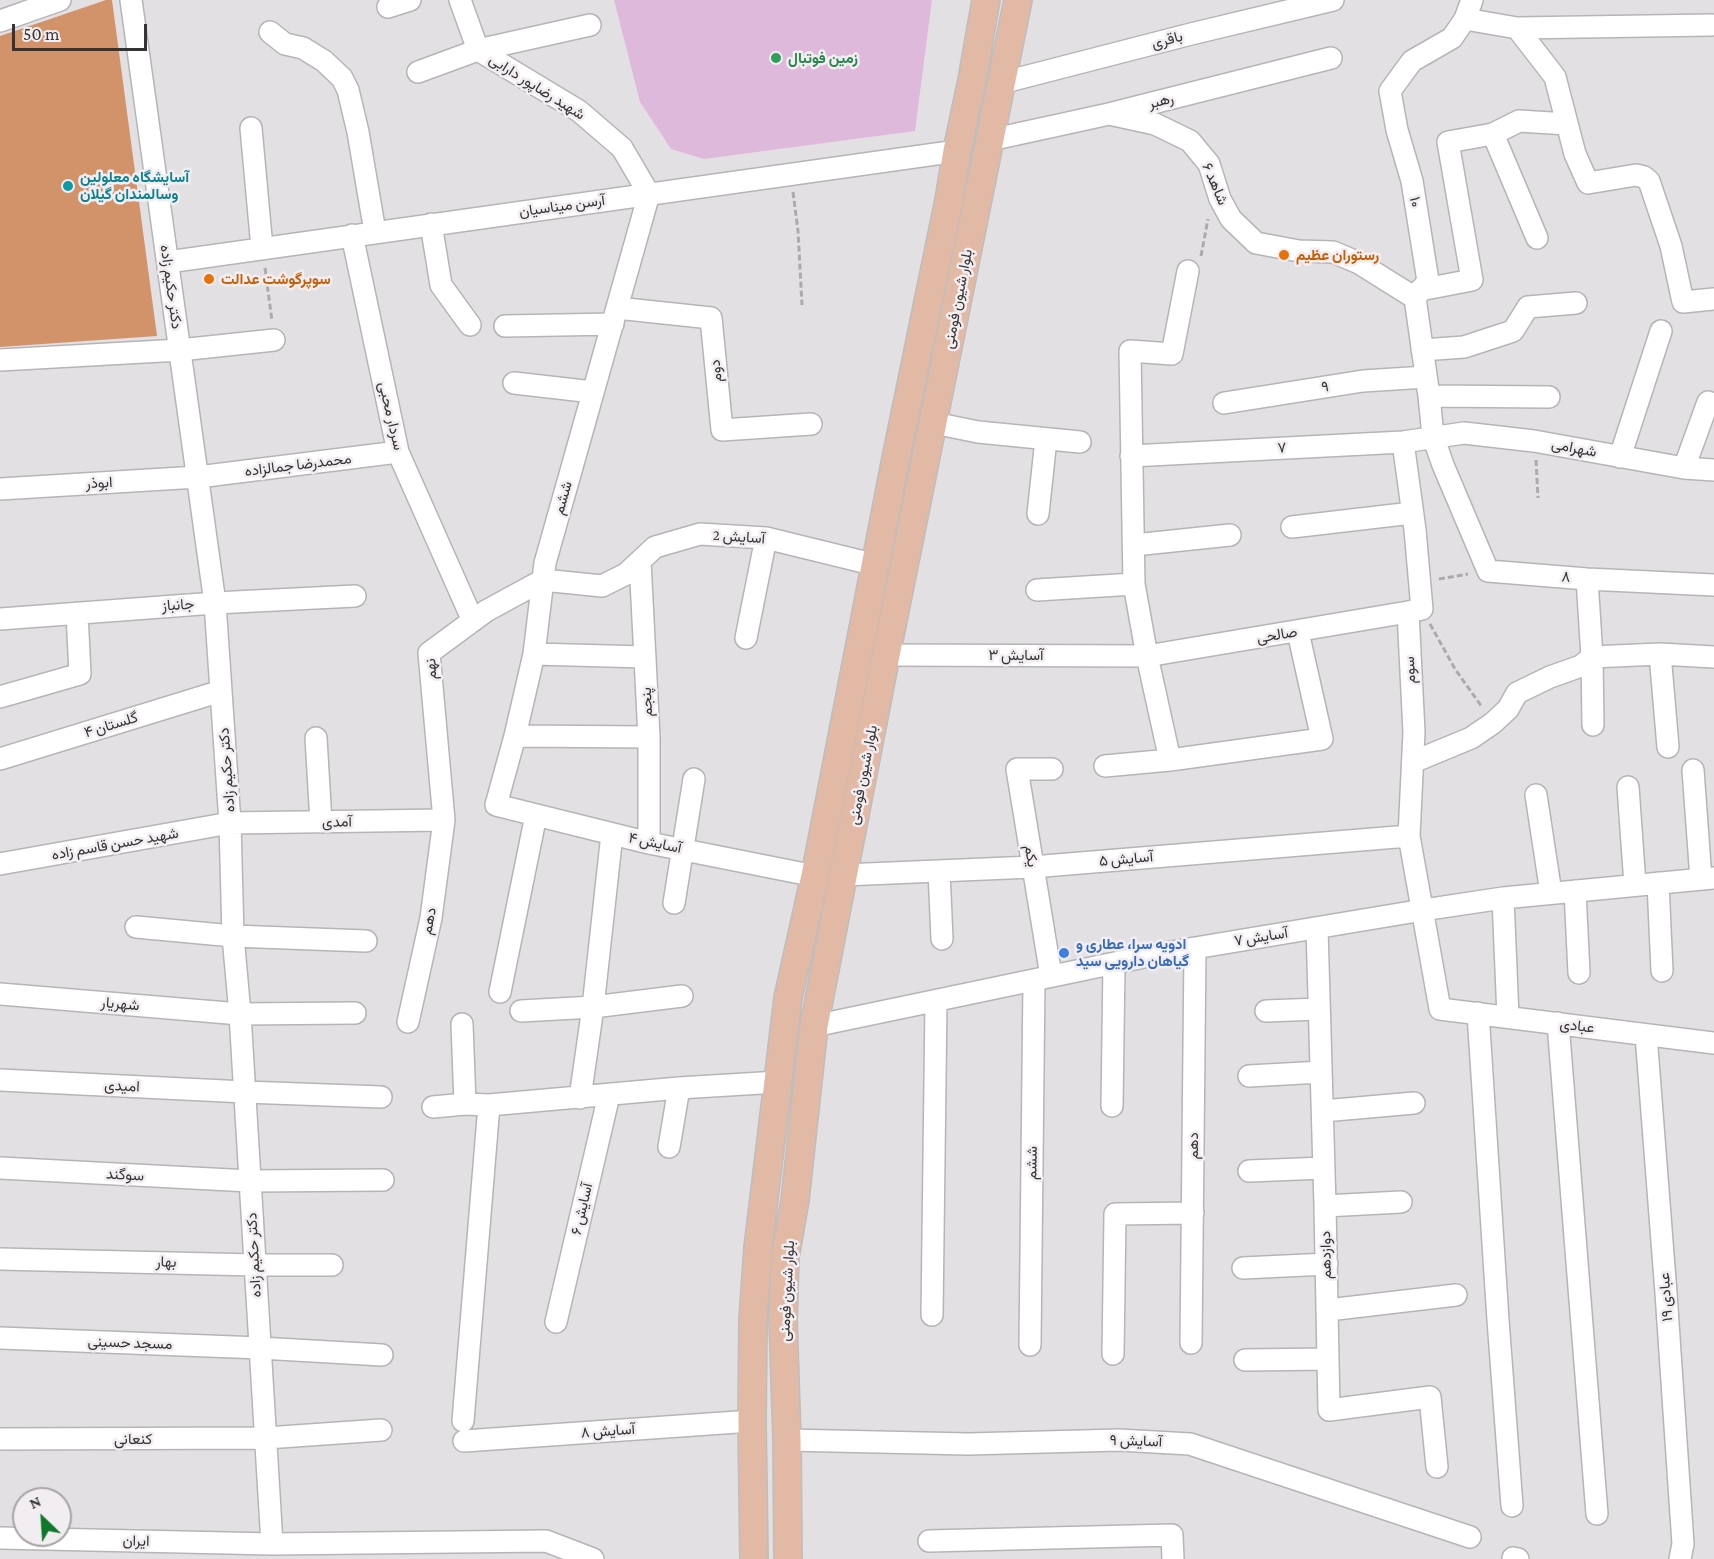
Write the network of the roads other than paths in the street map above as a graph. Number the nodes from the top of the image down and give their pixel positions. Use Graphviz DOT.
graph roads {
  1 [pos="60,0"];
  2 [pos="131,0"];
  3 [pos="410,0"];
  4 [pos="460,0"];
  5 [pos="986,0"];
  6 [pos="1018,0"];
  7 [pos="1333,0"];
  8 [pos="388,7"];
  9 [pos="1469,9"];
  10 [pos="0,21"];
  11 [pos="590,25"];
  12 [pos="1712,25"];
  13 [pos="1517,28"];
  14 [pos="270,32"];
  15 [pos="478,50"];
  16 [pos="1331,57"];
  17 [pos="418,72"];
  18 [pos="1001,83"];
  19 [pos="1109,114"];
  20 [pos="1568,124"];
  21 [pos="251,128"];
  22 [pos="1493,134"];
  23 [pos="990,140"];
  24 [pos="957,151"];
  25 [pos="650,194"];
  26 [pos="431,224"];
  27 [pos="375,232"];
  28 [pos="352,235"];
  29 [pos="1537,238"];
  30 [pos="262,248"];
  31 [pos="168,262"];
  32 [pos="1188,271"];
  33 [pos="1418,294"];
  34 [pos="1714,299"];
  35 [pos="1576,303"];
  36 [pos="615,316"];
  37 [pos="470,325"];
  38 [pos="505,326"];
  39 [pos="1661,331"];
  40 [pos="274,340"];
  41 [pos="180,350"];
  42 [pos="1422,350"];
  43 [pos="0,360"];
  44 [pos="514,383"];
  45 [pos="1427,386"];
  46 [pos="593,392"];
  47 [pos="1549,397"];
  48 [pos="1708,402"];
  49 [pos="1224,403"];
  50 [pos="934,423"];
  51 [pos="811,424"];
  52 [pos="1433,436"];
  53 [pos="1046,439"];
  54 [pos="1402,441"];
  55 [pos="1080,442"];
  56 [pos="398,452"];
  57 [pos="1131,456"];
  58 [pos="1620,457"];
  59 [pos="1684,468"];
  60 [pos="1714,470"];
  61 [pos="198,477"];
  62 [pos="0,489"];
  63 [pos="1412,513"];
  64 [pos="1038,514"];
  65 [pos="1292,527"];
  66 [pos="1230,535"];
  67 [pos="766,537"];
  68 [pos="1134,545"];
  69 [pos="640,561"];
  70 [pos="876,565"];
  71 [pos="1488,571"];
  72 [pos="1587,579"];
  73 [pos="543,580"];
  74 [pos="1134,584"];
  75 [pos="1714,585"];
  76 [pos="1037,590"];
  77 [pos="355,596"];
  78 [pos="215,603"];
  79 [pos="1415,611"];
  80 [pos="77,613"];
  81 [pos="0,619"];
  82 [pos="473,621"];
  83 [pos="1298,632"];
  84 [pos="747,638"];
  85 [pos="534,654"];
  86 [pos="1660,654"];
  87 [pos="886,655"];
  88 [pos="1147,656"];
  89 [pos="645,657"];
  90 [pos="1592,657"];
  91 [pos="1714,657"];
  92 [pos="221,691"];
  93 [pos="0,697"];
  94 [pos="1593,725"];
  95 [pos="515,736"];
  96 [pos="649,737"];
  97 [pos="315,738"];
  98 [pos="1668,747"];
  99 [pos="0,759"];
  100 [pos="1170,760"];
  101 [pos="1413,762"];
  102 [pos="1105,766"];
  103 [pos="1052,769"];
  104 [pos="1693,770"];
  105 [pos="694,779"];
  106 [pos="1628,787"];
  107 [pos="1536,795"];
  108 [pos="496,805"];
  109 [pos="536,815"];
  110 [pos="444,820"];
  111 [pos="321,822"];
  112 [pos="230,823"];
  113 [pos="612,834"];
  114 [pos="1409,836"];
  115 [pos="650,843"];
  116 [pos="683,849"];
  117 [pos="0,864"];
  118 [pos="1032,867"];
  119 [pos="939,871"];
  120 [pos="844,875"];
  121 [pos="815,876"];
  122 [pos="1708,878"];
  123 [pos="1658,883"];
  124 [pos="1635,885"];
  125 [pos="1575,891"];
  126 [pos="1551,893"];
  127 [pos="1503,898"];
  128 [pos="674,903"];
  129 [pos="1423,910"];
  130 [pos="136,927"];
  131 [pos="1317,928"];
  132 [pos="233,936"];
  133 [pos="942,939"];
  134 [pos="366,941"];
  135 [pos="1195,948"];
  136 [pos="1114,963"];
  137 [pos="1579,972"];
  138 [pos="1662,972"];
  139 [pos="1042,978"];
  140 [pos="500,992"];
  141 [pos="0,994"];
  142 [pos="682,996"];
  143 [pos="936,1001"];
  144 [pos="593,1007"];
  145 [pos="1319,1009"];
  146 [pos="1440,1009"];
  147 [pos="521,1011"];
  148 [pos="1266,1011"];
  149 [pos="355,1013"];
  150 [pos="1478,1013"];
  151 [pos="240,1014"];
  152 [pos="1508,1017"];
  153 [pos="408,1022"];
  154 [pos="1558,1023"];
  155 [pos="462,1024"];
  156 [pos="814,1026"];
  157 [pos="1646,1035"];
  158 [pos="1714,1044"];
  159 [pos="1321,1072"];
  160 [pos="1249,1076"];
  161 [pos="0,1080"];
  162 [pos="778,1082"];
  163 [pos="679,1088"];
  164 [pos="245,1092"];
  165 [pos="609,1095"];
  166 [pos="381,1097"];
  167 [pos="580,1098"];
  168 [pos="1414,1103"];
  169 [pos="465,1104"];
  170 [pos="489,1105"];
  171 [pos="1112,1106"];
  172 [pos="434,1107"];
  173 [pos="1323,1111"];
  174 [pos="669,1147"];
  175 [pos="0,1168"];
  176 [pos="1324,1168"];
  177 [pos="1249,1171"];
  178 [pos="383,1180"];
  179 [pos="250,1181"];
  180 [pos="764,1195"];
  181 [pos="795,1200"];
  182 [pos="1401,1202"];
  183 [pos="1325,1206"];
  184 [pos="1193,1213"];
  185 [pos="0,1258"];
  186 [pos="1327,1264"];
  187 [pos="255,1265"];
  188 [pos="332,1265"];
  189 [pos="1243,1268"];
  190 [pos="1455,1295"];
  191 [pos="1328,1310"];
  192 [pos="932,1316"];
  193 [pos="556,1323"];
  194 [pos="0,1338"];
  195 [pos="1191,1343"];
  196 [pos="1030,1345"];
  197 [pos="260,1348"];
  198 [pos="1113,1354"];
  199 [pos="382,1355"];
  200 [pos="1245,1359"];
  201 [pos="1328,1359"];
  202 [pos="752,1421"];
  203 [pos="381,1430"];
  204 [pos="266,1438"];
  205 [pos="0,1439"];
  206 [pos="788,1440"];
  207 [pos="1437,1467"];
  208 [pos="1512,1506"];
  209 [pos="1597,1514"];
  210 [pos="0,1538"];
  211 [pos="1470,1538"];
  212 [pos="929,1540"];
  213 [pos="272,1544"];
  214 [pos="593,1559"];
  215 [pos="754,1559"];
  216 [pos="788,1559"];
  217 [pos="1173,1559"];
  218 [pos="1680,1559"];
  1 -- 10 [label="street"];
  2 -- 31 [label="street, دکتر حکیم زاده"];
  3 -- 8 [label="street"];
  4 -- 15 [label="street, شهید رضاپور دارابی"];
  5 -- 24 [label="main road, بلوار شیون فومنی"];
  6 -- 18 [label="main road, بلوار شیون فومنی"];
  7 -- 18 [label="street, باقری"];
  9 -- 13 [label="street"];
  9 -- 33 [label="street, ۱۰"];
  11 -- 15 [label="street"];
  12 -- 13 [label="street"];
  13 -- 20 [label="street"];
  14 -- 27 [label="street"];
  15 -- 17 [label="street"];
  15 -- 25 [label="street, شهید رضاپور دارابی"];
  16 -- 19 [label="street, رهبر"];
  18 -- 23 [label="main road, بلوار شیون فومنی"];
  19 -- 23 [label="street, رهبر"];
  19 -- 33 [label="street, شاهد ۶"];
  20 -- 22 [label="street"];
  20 -- 34 [label="street"];
  21 -- 30 [label="street"];
  22 -- 29 [label="street"];
  22 -- 33 [label="street"];
  23 -- 50 [label="main road, بلوار شیون فومنی"];
  24 -- 25 [label="street, آرسن میناسیان"];
  24 -- 70 [label="main road, بلوار شیون فومنی"];
  25 -- 26 [label="street, آرسن میناسیان"];
  25 -- 36 [label="street, ششم"];
  26 -- 27 [label="street, آرسن میناسیان"];
  26 -- 37 [label="street"];
  27 -- 28 [label="street, آرسن میناسیان"];
  28 -- 30 [label="street, آرسن میناسیان"];
  28 -- 56 [label="street, سردار محبی"];
  30 -- 31 [label="street, آرسن میناسیان"];
  31 -- 41 [label="street, دکتر حکیم زاده"];
  32 -- 57 [label="street"];
  33 -- 42 [label="street, ۱۰"];
  35 -- 42 [label="street"];
  36 -- 38 [label="street"];
  36 -- 46 [label="street, ششم"];
  36 -- 51 [label="street, دوم"];
  39 -- 58 [label="street"];
  40 -- 41 [label="street"];
  41 -- 43 [label="street"];
  41 -- 61 [label="street, دکتر حکیم زاده"];
  42 -- 45 [label="street, ۱۰"];
  44 -- 46 [label="street"];
  45 -- 47 [label="street, ۹"];
  45 -- 49 [label="street, ۹"];
  45 -- 52 [label="street, ۱۰"];
  46 -- 73 [label="street, ششم"];
  48 -- 59 [label="street"];
  50 -- 53 [label="street"];
  50 -- 87 [label="main road, بلوار شیون فومنی"];
  52 -- 54 [label="street, ۷"];
  52 -- 58 [label="street, شهرامی"];
  52 -- 71 [label="street, ۱۰"];
  53 -- 55 [label="street"];
  53 -- 64 [label="street"];
  54 -- 57 [label="street, ۷"];
  54 -- 63 [label="street, سوم"];
  56 -- 61 [label="street, محمدرضا جمالزاده"];
  56 -- 82 [label="street, سردار محبی"];
  57 -- 68 [label="street"];
  58 -- 59 [label="street, شهرامی"];
  59 -- 60 [label="street, شهرامی"];
  61 -- 62 [label="street, ابوذر"];
  61 -- 78 [label="street, دکتر حکیم زاده"];
  63 -- 65 [label="street"];
  63 -- 79 [label="street, سوم"];
  66 -- 68 [label="street"];
  67 -- 69 [label="street, آسایش 2"];
  67 -- 70 [label="street, آسایش 2"];
  67 -- 84 [label="street"];
  68 -- 74 [label="street"];
  69 -- 73 [label="street, آسایش 2"];
  69 -- 89 [label="street, پنجم"];
  70 -- 121 [label="main road, بلوار شیون فومنی"];
  71 -- 72 [label="street, ۸"];
  72 -- 75 [label="street, ۸"];
  72 -- 90 [label="street"];
  73 -- 82 [label="street, نهم"];
  73 -- 85 [label="street, ششم"];
  74 -- 76 [label="street"];
  74 -- 88 [label="street"];
  77 -- 78 [label="street, جانباز"];
  78 -- 80 [label="street, جانباز"];
  78 -- 92 [label="street, دکتر حکیم زاده"];
  79 -- 83 [label="street, صالحی"];
  79 -- 101 [label="street, سوم"];
  80 -- 81 [label="street, جانباز"];
  80 -- 93 [label="street"];
  82 -- 110 [label="street, نهم"];
  83 -- 88 [label="street, صالحی"];
  83 -- 100 [label="street"];
  85 -- 89 [label="street"];
  85 -- 95 [label="street, ششم"];
  86 -- 90 [label="street"];
  86 -- 91 [label="street"];
  86 -- 98 [label="street"];
  87 -- 88 [label="street, آسایش ۳"];
  87 -- 120 [label="main road, بلوار شیون فومنی"];
  88 -- 100 [label="street"];
  89 -- 96 [label="street, پنجم"];
  90 -- 94 [label="street"];
  90 -- 101 [label="street"];
  92 -- 99 [label="street, گلستان ۴"];
  92 -- 112 [label="street, دکتر حکیم زاده"];
  95 -- 96 [label="street"];
  95 -- 108 [label="street, ششم"];
  96 -- 115 [label="street, پنجم"];
  97 -- 111 [label="street"];
  100 -- 102 [label="street"];
  101 -- 114 [label="street, سوم"];
  103 -- 118 [label="street, یکم"];
  104 -- 122 [label="street"];
  105 -- 116 [label="street"];
  106 -- 124 [label="street"];
  107 -- 126 [label="street"];
  108 -- 109 [label="street, آسایش ۴"];
  109 -- 113 [label="street, آسایش ۴"];
  109 -- 140 [label="street"];
  110 -- 111 [label="street, آمدی"];
  110 -- 153 [label="street, دهم"];
  111 -- 112 [label="street, آمدی"];
  112 -- 117 [label="street, شهید حسن قاسم زاده"];
  112 -- 132 [label="street, دکتر حکیم زاده"];
  113 -- 115 [label="street, آسایش ۴"];
  113 -- 144 [label="street"];
  114 -- 118 [label="street, آسایش ۵"];
  114 -- 129 [label="street, سوم"];
  115 -- 116 [label="street, آسایش ۴"];
  116 -- 121 [label="street, آسایش ۴"];
  116 -- 128 [label="street"];
  118 -- 119 [label="street, آسایش ۵"];
  118 -- 139 [label="street, یکم"];
  119 -- 120 [label="street, آسایش ۵"];
  119 -- 133 [label="street"];
  120 -- 156 [label="main road, بلوار شیون فومنی"];
  121 -- 162 [label="main road, بلوار شیون فومنی"];
  122 -- 123 [label="street, آسایش ۷"];
  123 -- 124 [label="street, آسایش ۷"];
  123 -- 138 [label="street"];
  124 -- 125 [label="street, آسایش ۷"];
  125 -- 126 [label="street, آسایش ۷"];
  125 -- 137 [label="street"];
  126 -- 127 [label="street, آسایش ۷"];
  127 -- 129 [label="street, آسایش ۷"];
  127 -- 152 [label="street"];
  129 -- 131 [label="street, آسایش ۷"];
  129 -- 146 [label="street, سوم"];
  130 -- 132 [label="street"];
  131 -- 135 [label="street, آسایش ۷"];
  131 -- 145 [label="street, دوازدهم"];
  132 -- 134 [label="street"];
  132 -- 151 [label="street, دکتر حکیم زاده"];
  135 -- 136 [label="street, آسایش ۷"];
  135 -- 184 [label="street, دهم"];
  136 -- 139 [label="street, آسایش ۷"];
  136 -- 171 [label="street"];
  139 -- 143 [label="street, آسایش ۷"];
  139 -- 196 [label="street, ششم"];
  141 -- 151 [label="street, شهریار"];
  142 -- 144 [label="street"];
  143 -- 156 [label="street, آسایش ۷"];
  143 -- 192 [label="street"];
  144 -- 147 [label="street"];
  144 -- 167 [label="street"];
  145 -- 148 [label="street"];
  145 -- 159 [label="street, دوازدهم"];
  146 -- 150 [label="street, عبادی"];
  149 -- 151 [label="street, شهریار"];
  150 -- 152 [label="street, عبادی"];
  150 -- 208 [label="street"];
  151 -- 164 [label="street, دکتر حکیم زاده"];
  152 -- 154 [label="street, عبادی"];
  154 -- 157 [label="street, عبادی"];
  154 -- 209 [label="street"];
  155 -- 169 [label="street"];
  156 -- 181 [label="main road, بلوار شیون فومنی"];
  157 -- 158 [label="street, عبادی"];
  157 -- 218 [label="street, عبادی ۱۹"];
  159 -- 160 [label="street"];
  159 -- 173 [label="street, دوازدهم"];
  161 -- 164 [label="street, امیدی"];
  162 -- 163 [label="street"];
  162 -- 180 [label="main road, بلوار شیون فومنی"];
  163 -- 165 [label="street"];
  163 -- 174 [label="street"];
  164 -- 166 [label="street, امیدی"];
  164 -- 179 [label="street, دکتر حکیم زاده"];
  165 -- 167 [label="street"];
  165 -- 193 [label="street, آسایش ۶"];
  167 -- 170 [label="street"];
  168 -- 173 [label="street"];
  169 -- 170 [label="street"];
  169 -- 172 [label="street"];
  170 -- 202 [label="street, آسایش ۸"];
  173 -- 176 [label="street, دوازدهم"];
  175 -- 179 [label="street, سوگند"];
  176 -- 177 [label="street"];
  176 -- 183 [label="street, دوازدهم"];
  178 -- 179 [label="street, سوگند"];
  179 -- 187 [label="street, دکتر حکیم زاده"];
  180 -- 181 [label="main road"];
  180 -- 202 [label="main road, بلوار شیون فومنی"];
  181 -- 206 [label="main road, بلوار شیون فومنی"];
  182 -- 183 [label="street"];
  183 -- 186 [label="street, دوازدهم"];
  184 -- 195 [label="street, دهم"];
  184 -- 198 [label="street"];
  185 -- 187 [label="street, بهار"];
  186 -- 189 [label="street"];
  186 -- 191 [label="street, دوازدهم"];
  187 -- 188 [label="street, بهار"];
  187 -- 197 [label="street, دکتر حکیم زاده"];
  190 -- 191 [label="street"];
  191 -- 201 [label="street, دوازدهم"];
  194 -- 197 [label="street, مسجد حسینی"];
  197 -- 199 [label="street, مسجد حسینی"];
  197 -- 204 [label="street, دکتر حکیم زاده"];
  200 -- 201 [label="street"];
  201 -- 207 [label="street, دوازدهم"];
  202 -- 215 [label="main road, بلوار شیون فومنی"];
  203 -- 204 [label="street, کنعانی"];
  204 -- 205 [label="street, کنعانی"];
  204 -- 213 [label="street, دکتر حکیم زاده"];
  206 -- 211 [label="street, آسایش ۹"];
  206 -- 216 [label="main road, بلوار شیون فومنی"];
  210 -- 213 [label="street, ایران"];
  212 -- 217 [label="street"];
  213 -- 214 [label="street, ایران"];
}
